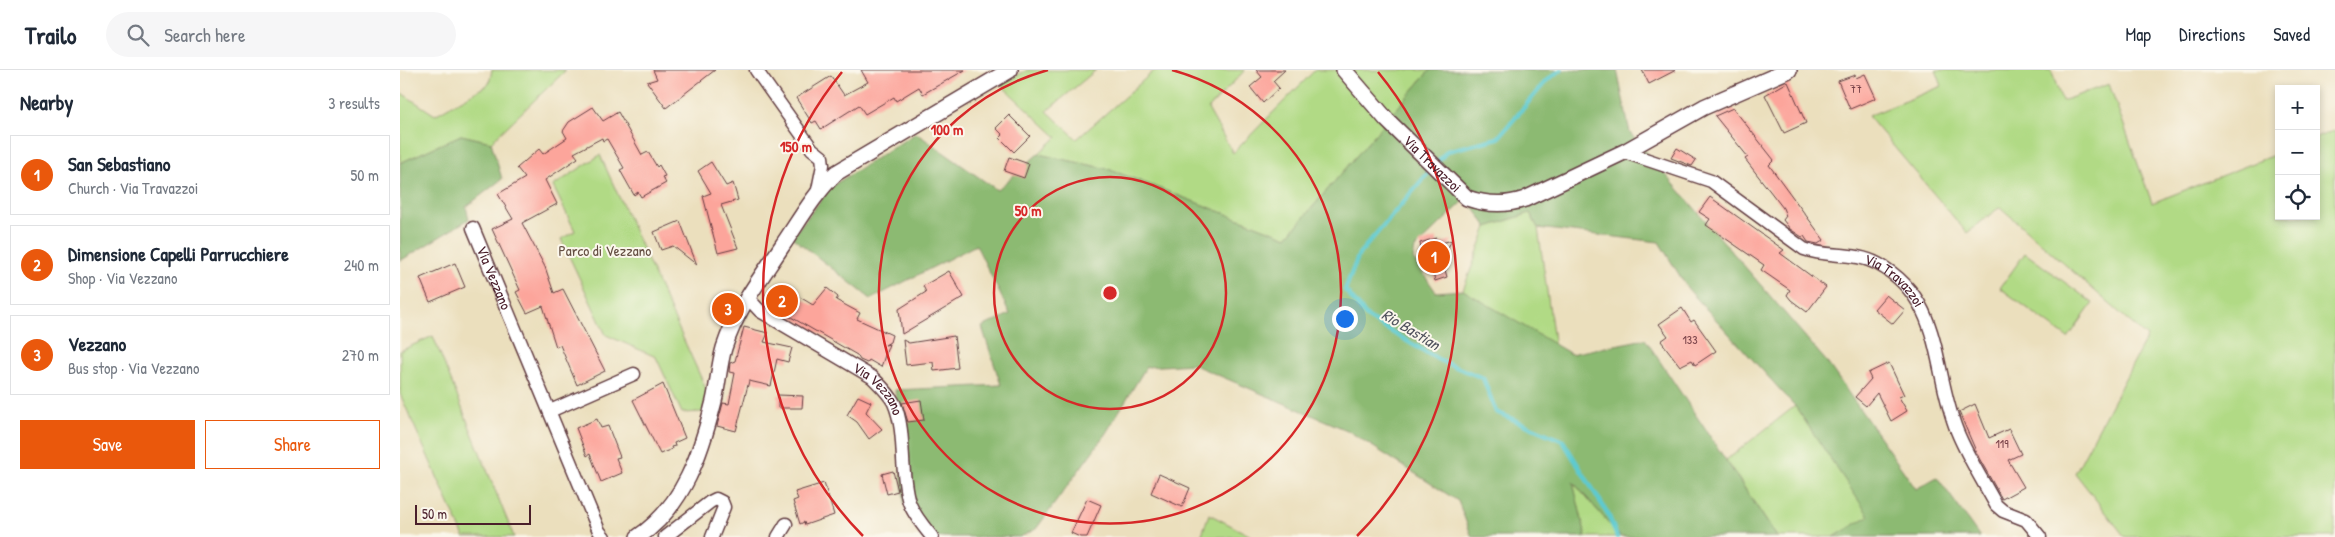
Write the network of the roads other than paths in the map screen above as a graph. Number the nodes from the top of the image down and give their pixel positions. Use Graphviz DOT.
graph roads {
  1 [pos="756,70"];
  2 [pos="1010,70"];
  3 [pos="1344,70"];
  4 [pos="1789,70"];
  5 [pos="1624,152"];
  6 [pos="818,190"];
  7 [pos="473,228"];
  8 [pos="747,297"];
  9 [pos="634,374"];
  10 [pos="550,411"];
  11 [pos="786,524"];
  12 [pos="647,535"];
  13 [pos="604,537"];
  14 [pos="665,537"];
  15 [pos="712,537"];
  16 [pos="778,537"];
  17 [pos="932,537"];
  18 [pos="2040,537"];
  1 -- 6 [label="street"];
  2 -- 6 [label="street"];
  3 -- 5 [label="street, Via Travazzoi"];
  4 -- 5 [label="street, Via Travazzoi"];
  5 -- 18 [label="street, Via Travazzoi"];
  6 -- 8 [label="street"];
  7 -- 10 [label="street, Via Vezzano"];
  8 -- 12 [label="street"];
  8 -- 17 [label="street, Via Vezzano"];
  9 -- 10 [label="street"];
  10 -- 13 [label="street, Via Vezzano"];
  11 -- 16 [label="street"];
  14 -- 15 [label="street"];
}
